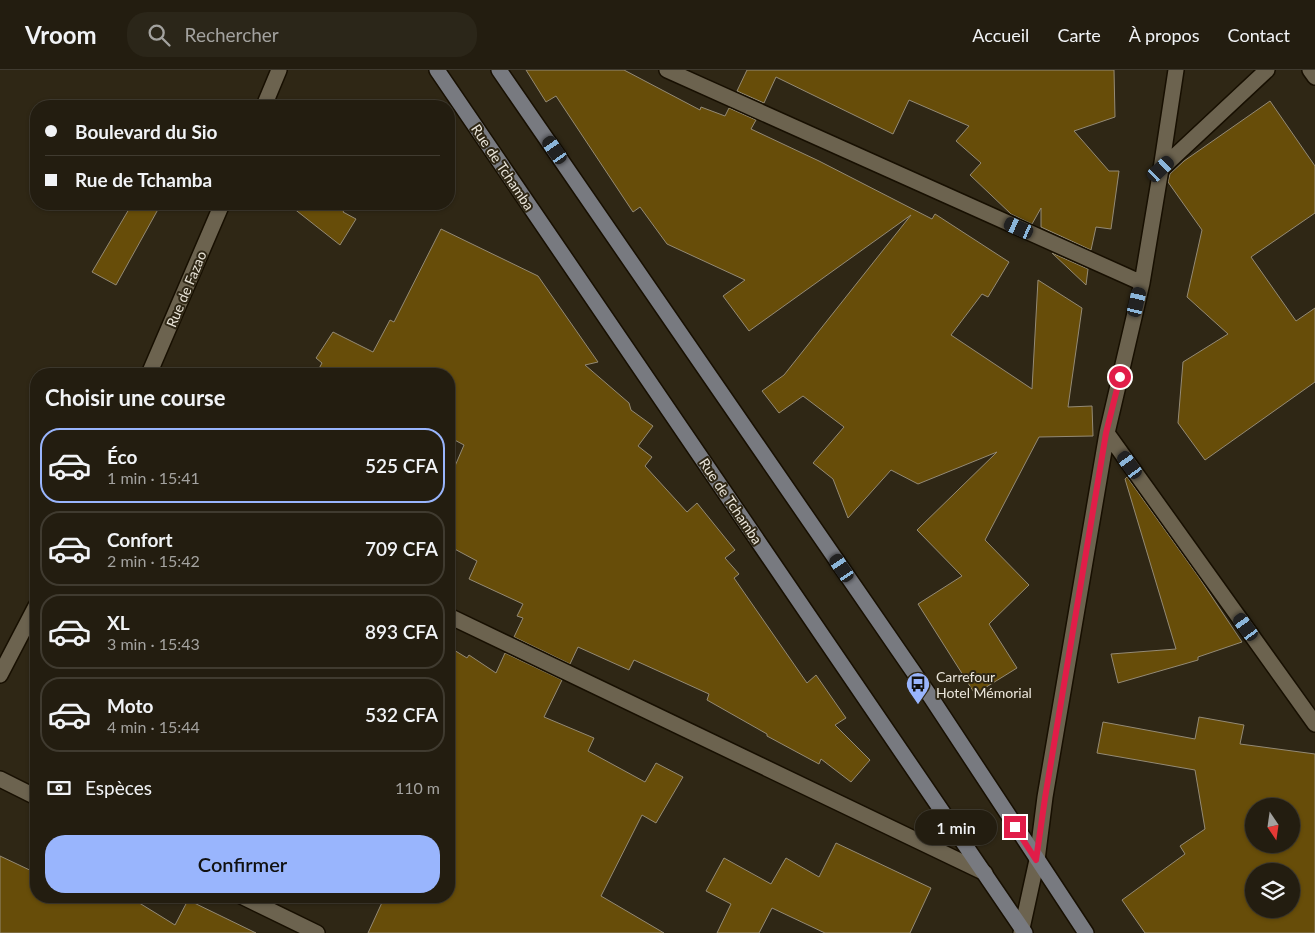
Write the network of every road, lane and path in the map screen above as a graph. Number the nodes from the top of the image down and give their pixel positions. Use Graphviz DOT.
graph roads {
  1 [pos="279,70"];
  2 [pos="437,70"];
  3 [pos="499,70"];
  4 [pos="667,70"];
  5 [pos="1176,70"];
  6 [pos="1266,70"];
  7 [pos="1310,70"];
  8 [pos="1315,77"];
  9 [pos="266,100"];
  10 [pos="1161,169"];
  11 [pos="219,210"];
  12 [pos="1142,283"];
  13 [pos="152,368"];
  14 [pos="1106,433"];
  15 [pos="30,618"];
  16 [pos="455,619"];
  17 [pos="0,675"];
  18 [pos="1315,724"];
  19 [pos="0,779"];
  20 [pos="30,794"];
  21 [pos="1036,860"];
  22 [pos="985,874"];
  23 [pos="255,903"];
  24 [pos="1022,932"];
  25 [pos="317,933"];
  26 [pos="1086,933"];
  1 -- 9 [label="street"];
  2 -- 22 [label="street, Rue de Tchamba"];
  3 -- 21 [label="street"];
  4 -- 12 [label="street"];
  5 -- 10 [label="street"];
  6 -- 10 [label="street"];
  7 -- 8 [label="street"];
  10 -- 12 [label="street"];
  11 -- 13 [label="street, Rue de Fazao"];
  12 -- 14 [label="street"];
  14 -- 18 [label="street"];
  14 -- 21 [label="street"];
  15 -- 17 [label="street"];
  16 -- 22 [label="street"];
  19 -- 20 [label="street"];
  21 -- 24 [label="street"];
  21 -- 26 [label="street"];
  22 -- 24 [label="street, Rue de Tchamba"];
  23 -- 25 [label="street"];
}
